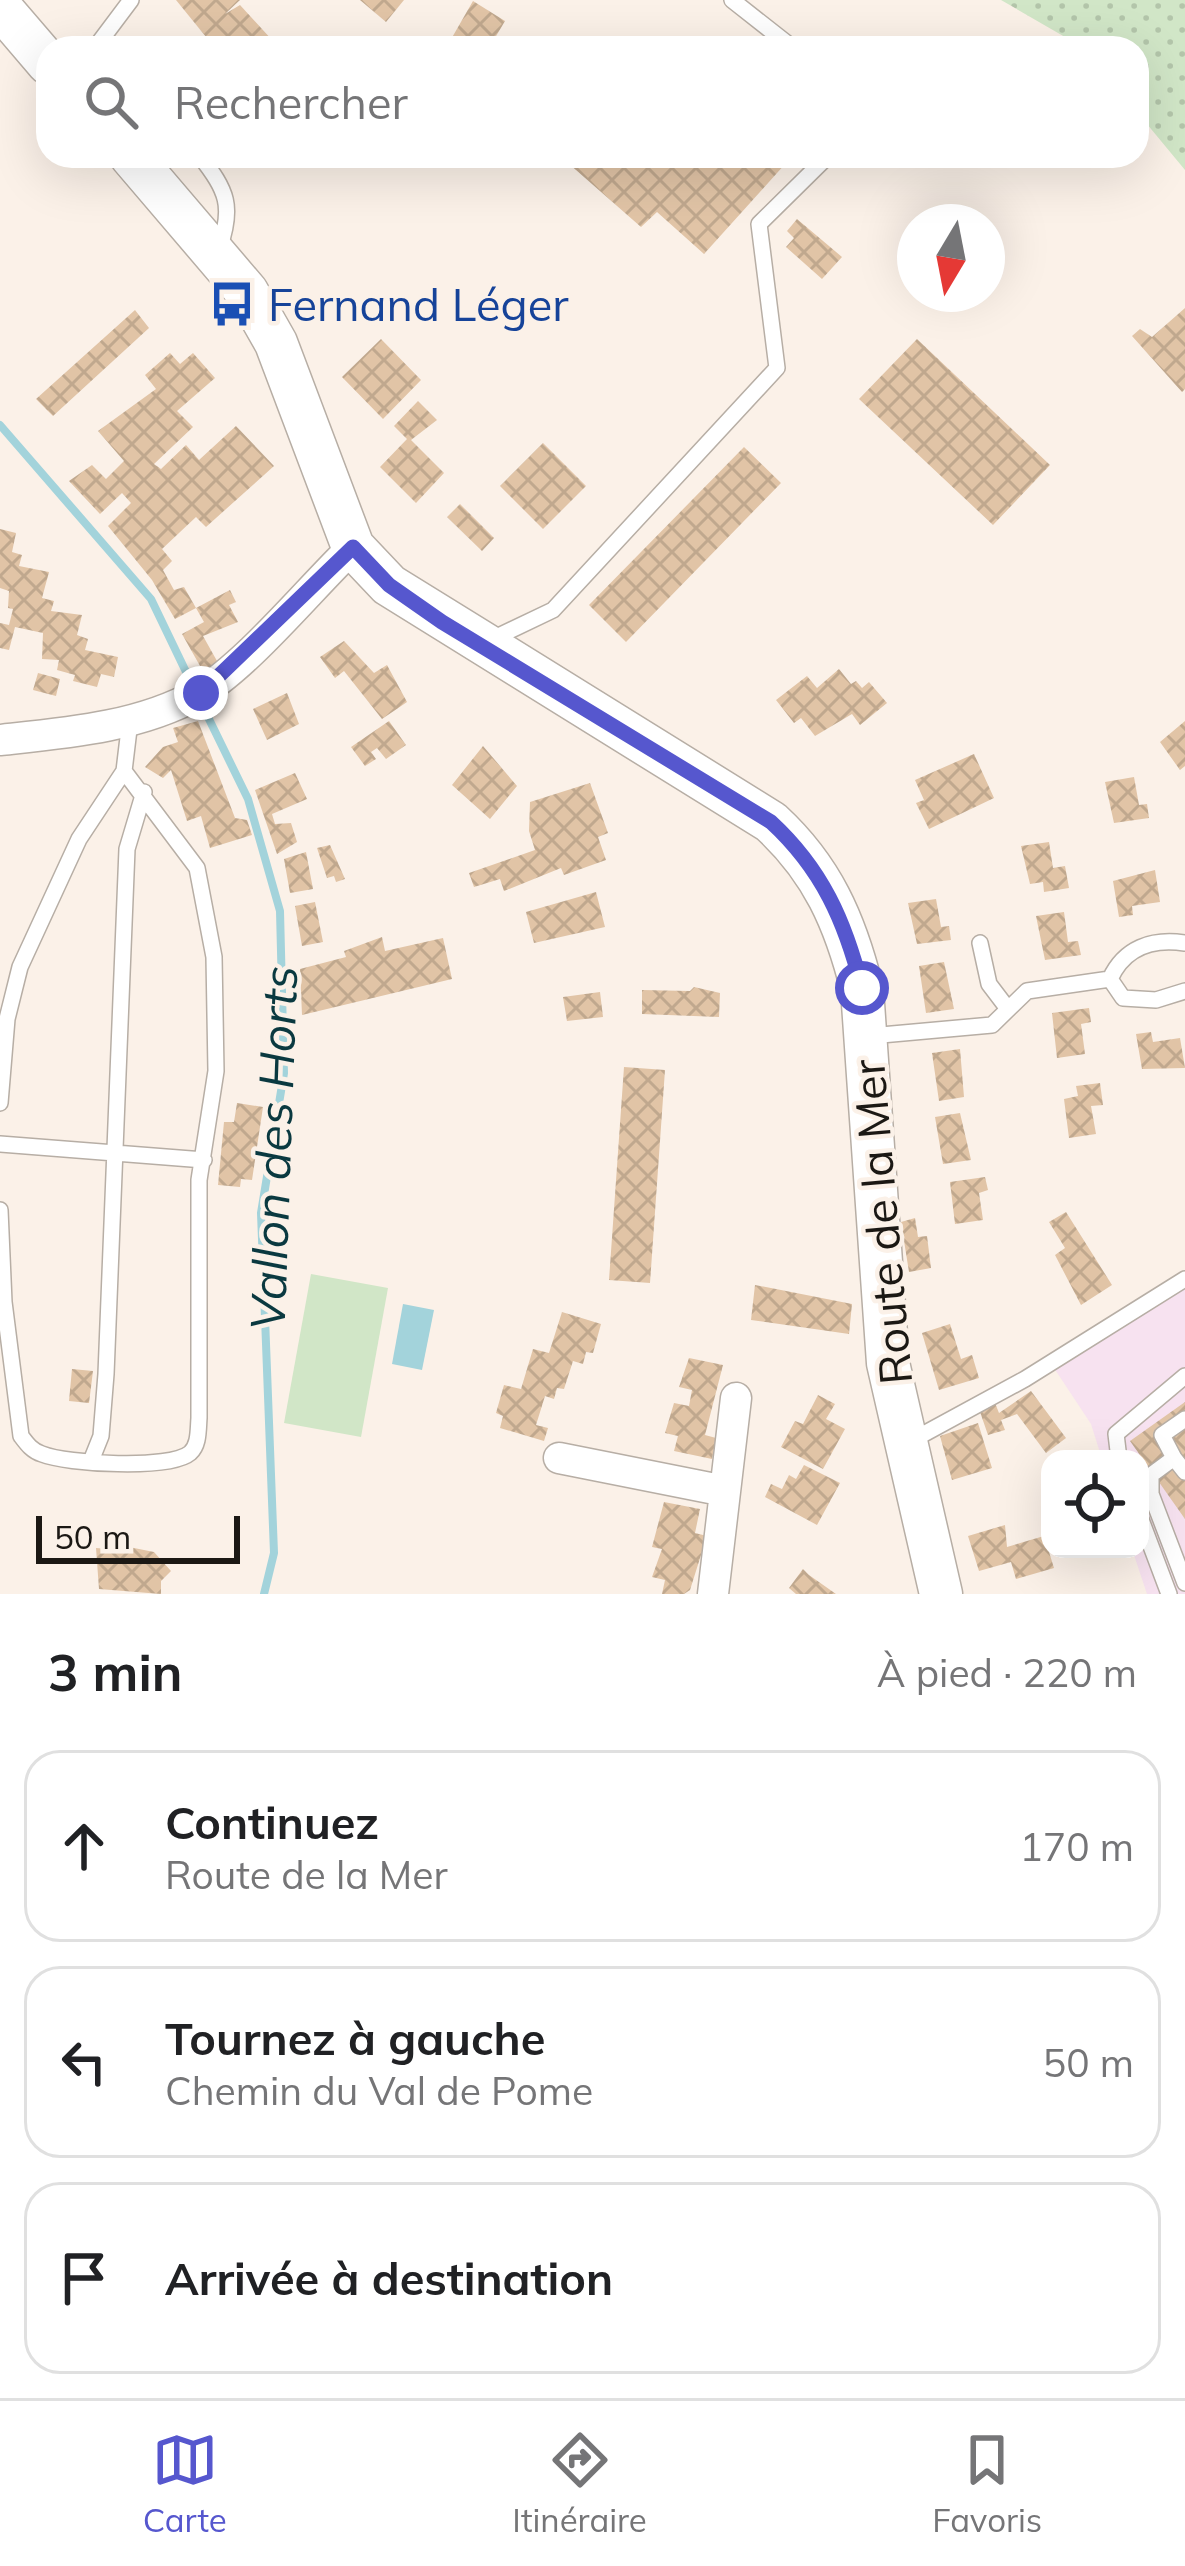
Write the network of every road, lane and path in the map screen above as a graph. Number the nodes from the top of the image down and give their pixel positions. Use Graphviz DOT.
graph roads {
  1 [pos="131,0"];
  2 [pos="732,0"];
  3 [pos="0,7"];
  4 [pos="103,36"];
  5 [pos="778,36"];
  6 [pos="36,49"];
  7 [pos="142,168"];
  8 [pos="209,168"];
  9 [pos="816,168"];
  10 [pos="218,252"];
  11 [pos="353,547"];
  12 [pos="480,645"];
  13 [pos="130,720"];
  14 [pos="0,740"];
  15 [pos="124,771"];
  16 [pos="144,792"];
  17 [pos="980,943"];
  18 [pos="1185,943"];
  19 [pos="1110,979"];
  20 [pos="1185,991"];
  21 [pos="1008,1010"];
  22 [pos="865,1037"];
  23 [pos="0,1103"];
  24 [pos="0,1144"];
  25 [pos="113,1156"];
  26 [pos="204,1160"];
  27 [pos="0,1210"];
  28 [pos="1185,1279"];
  29 [pos="1185,1376"];
  30 [pos="736,1398"];
  31 [pos="1185,1419"];
  32 [pos="907,1444"];
  33 [pos="1118,1450"];
  34 [pos="559,1458"];
  35 [pos="1174,1458"];
  36 [pos="91,1461"];
  37 [pos="1185,1472"];
  38 [pos="725,1491"];
  39 [pos="1149,1541"];
  40 [pos="1185,1582"];
  41 [pos="713,1594"];
  42 [pos="941,1594"];
  43 [pos="1169,1594"];
  1 -- 4 [label="lane"];
  2 -- 5 [label="lane"];
  3 -- 6 [label="main road"];
  7 -- 10 [label="main road, Route de la Mer"];
  8 -- 10 [label="lane"];
  9 -- 12 [label="lane"];
  10 -- 11 [label="main road, Route de la Mer"];
  11 -- 12 [label="main road, Route de la Mer"];
  11 -- 13 [label="street"];
  12 -- 22 [label="main road, Route de la Mer"];
  13 -- 14 [label="street"];
  13 -- 15 [label="lane"];
  15 -- 16 [label="lane"];
  15 -- 23 [label="lane"];
  16 -- 25 [label="lane"];
  16 -- 26 [label="lane"];
  17 -- 21 [label="lane"];
  18 -- 19 [label="lane"];
  19 -- 20 [label="lane"];
  19 -- 21 [label="lane"];
  21 -- 22 [label="lane"];
  22 -- 32 [label="main road, Route de la Mer"];
  24 -- 25 [label="lane"];
  25 -- 26 [label="lane"];
  25 -- 36 [label="lane"];
  26 -- 36 [label="lane"];
  27 -- 36 [label="lane"];
  28 -- 32 [label="lane"];
  29 -- 33 [label="lane"];
  30 -- 38 [label="street"];
  31 -- 35 [label="lane"];
  32 -- 42 [label="main road, Route de la Mer"];
  34 -- 38 [label="street"];
  35 -- 37 [label="lane"];
  35 -- 40 [label="lane"];
  38 -- 41 [label="street"];
  39 -- 43 [label="lane"];
}
